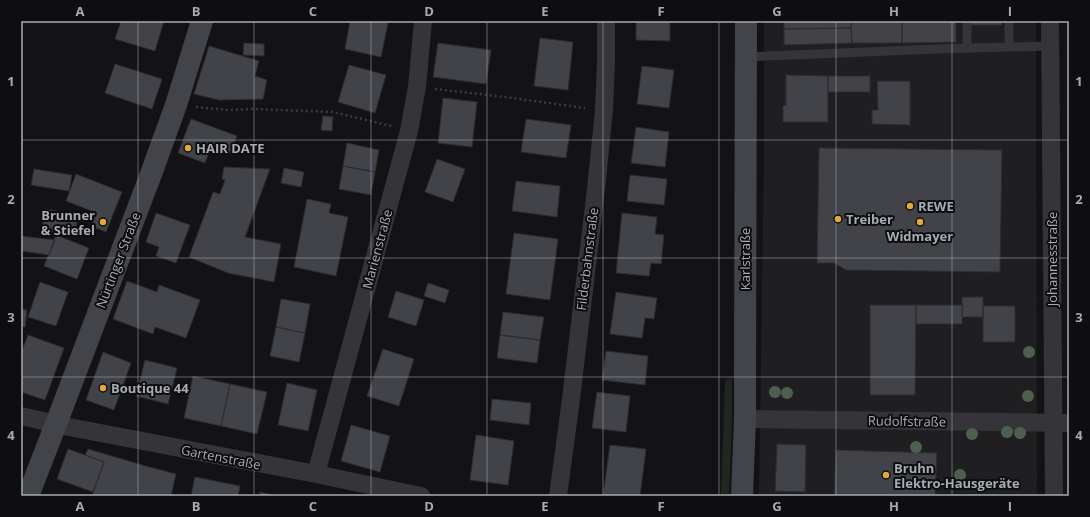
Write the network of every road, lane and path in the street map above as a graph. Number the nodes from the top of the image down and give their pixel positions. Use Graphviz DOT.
graph roads {
  1 [pos="202,21"];
  2 [pos="424,21"];
  3 [pos="606,21"];
  4 [pos="746,21"];
  5 [pos="967,21"];
  6 [pos="1009,21"];
  7 [pos="1050,21"];
  8 [pos="1050,46"];
  9 [pos="967,48"];
  10 [pos="1009,48"];
  11 [pos="746,57"];
  12 [pos="417,87"];
  13 [pos="176,105"];
  14 [pos="604,110"];
  15 [pos="409,131"];
  16 [pos="21,416"];
  17 [pos="745,419"];
  18 [pos="1062,423"];
  19 [pos="56,424"];
  20 [pos="316,474"];
  21 [pos="28,496"];
  22 [pos="421,496"];
  23 [pos="558,496"];
  24 [pos="742,496"];
  25 [pos="1054,496"];
  1 -- 13 [label="main road, Nürtinger Straße"];
  2 -- 12 [label="street, Marienstraße"];
  3 -- 14 [label="street, Filderbahnstraße"];
  4 -- 11 [label="main road, Karlstraße"];
  5 -- 9 [label="lane"];
  6 -- 10 [label="lane"];
  7 -- 8 [label="street, Johannesstraße"];
  8 -- 10 [label="lane"];
  8 -- 18 [label="street, Johannesstraße"];
  9 -- 10 [label="lane"];
  9 -- 11 [label="lane"];
  11 -- 17 [label="main road, Karlstraße"];
  12 -- 14 [label="path"];
  12 -- 15 [label="street, Marienstraße"];
  13 -- 15 [label="path"];
  13 -- 19 [label="main road, Nürtinger Straße"];
  14 -- 23 [label="street, Filderbahnstraße"];
  15 -- 20 [label="street, Marienstraße"];
  16 -- 19 [label="street, Gartenstraße"];
  17 -- 18 [label="street, Rudolfstraße"];
  17 -- 24 [label="main road, Karlstraße"];
  18 -- 25 [label="street, Johannesstraße"];
  19 -- 20 [label="street, Gartenstraße"];
  19 -- 21 [label="main road, Nürtinger Straße"];
  20 -- 22 [label="street, Gartenstraße"];
}
